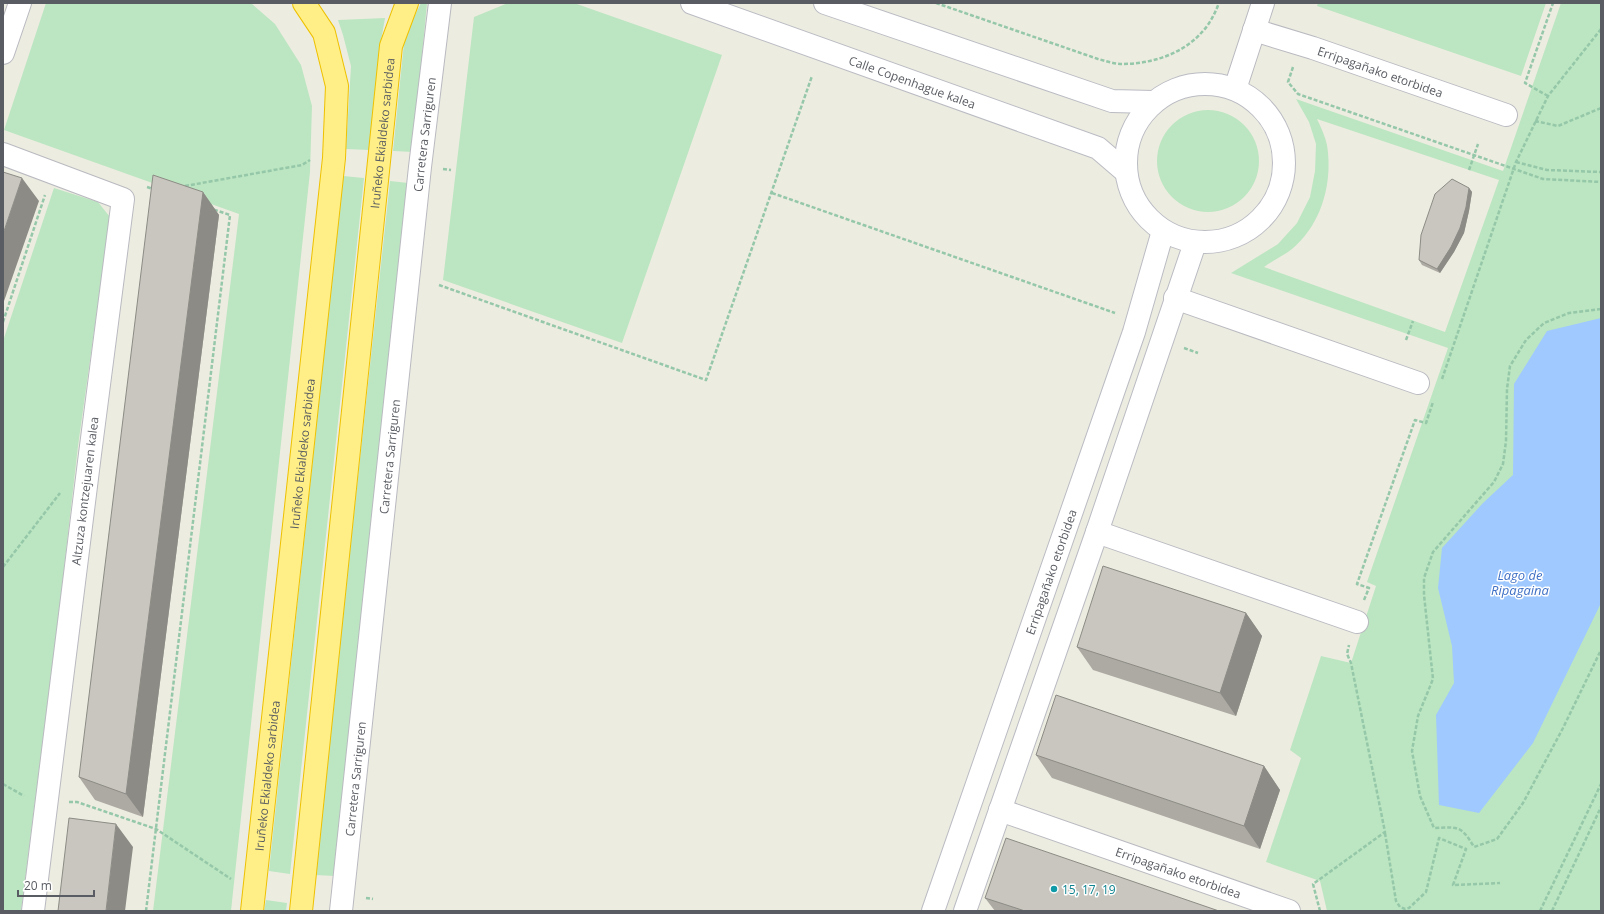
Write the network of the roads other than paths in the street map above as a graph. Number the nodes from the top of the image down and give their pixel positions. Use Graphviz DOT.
graph roads {
  1 [pos="20,3"];
  2 [pos="304,3"];
  3 [pos="407,3"];
  4 [pos="440,3"];
  5 [pos="692,3"];
  6 [pos="825,3"];
  7 [pos="1263,3"];
  8 [pos="1254,30"];
  9 [pos="3,53"];
  10 [pos="1235,89"];
  11 [pos="1153,102"];
  12 [pos="1506,115"];
  13 [pos="3,154"];
  14 [pos="1126,172"];
  15 [pos="1163,231"];
  16 [pos="1195,243"];
  17 [pos="1175,298"];
  18 [pos="1418,383"];
  19 [pos="1097,532"];
  20 [pos="1357,622"];
  21 [pos="1000,810"];
  22 [pos="33,911"];
  23 [pos="252,911"];
  24 [pos="301,911"];
  25 [pos="342,911"];
  26 [pos="933,911"];
  27 [pos="965,911"];
  28 [pos="1289,911"];
  1 -- 9 [label="street"];
  2 -- 23 [label="highway, Iruñeko Ekialdeko sarbidea"];
  3 -- 24 [label="highway, Iruñeko Ekialdeko sarbidea"];
  4 -- 25 [label="street, Carretera Sarriguren"];
  5 -- 14 [label="street, Calle Copenhague kalea"];
  6 -- 11 [label="street"];
  7 -- 8 [label="street"];
  8 -- 10 [label="street"];
  8 -- 12 [label="street, Erripagañako etorbidea"];
  10 -- 11 [label="street"];
  10 -- 16 [label="street"];
  11 -- 14 [label="street"];
  13 -- 22 [label="street, Altzuza kontzejuaren kalea"];
  14 -- 15 [label="street"];
  15 -- 16 [label="street"];
  15 -- 26 [label="street, Erripagañako etorbidea"];
  16 -- 17 [label="street"];
  17 -- 18 [label="street"];
  17 -- 19 [label="street"];
  19 -- 20 [label="street"];
  19 -- 21 [label="street"];
  21 -- 27 [label="street"];
  21 -- 28 [label="street, Erripagañako etorbidea"];
}
